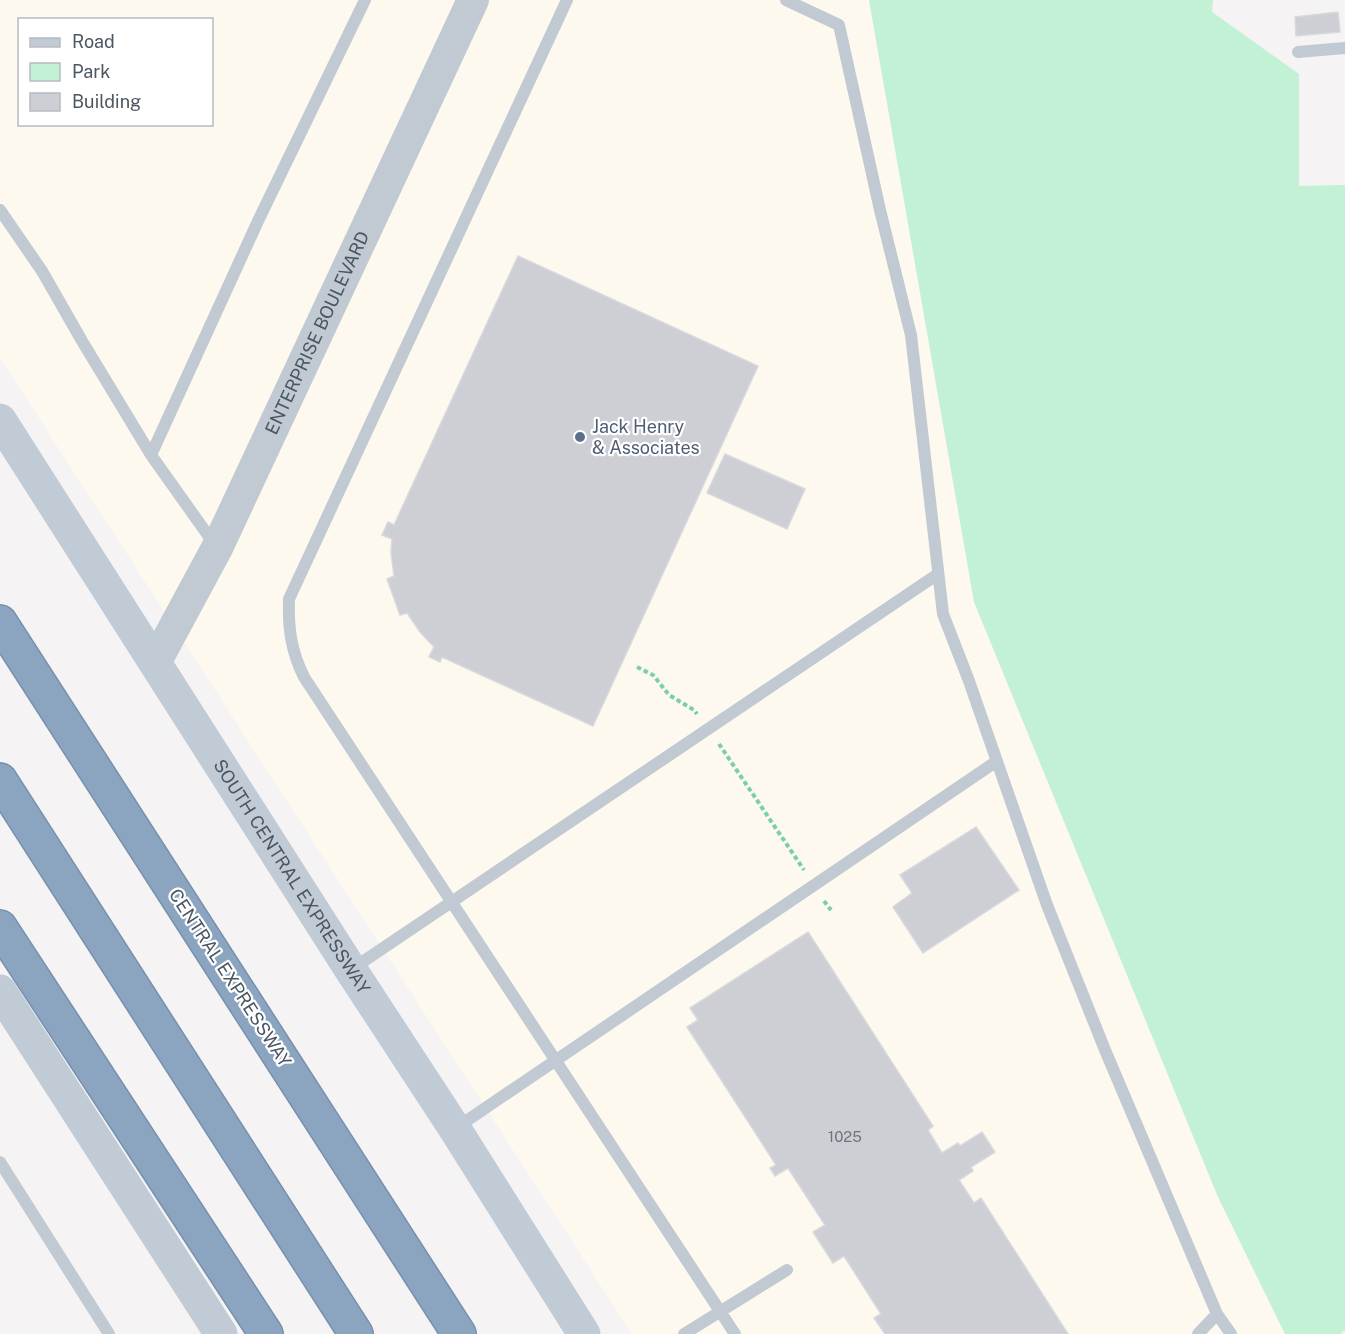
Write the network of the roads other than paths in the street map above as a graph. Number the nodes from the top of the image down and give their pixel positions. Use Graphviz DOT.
graph roads {
  1 [pos="365,0"];
  2 [pos="473,0"];
  3 [pos="567,0"];
  4 [pos="786,0"];
  5 [pos="1345,48"];
  6 [pos="1298,52"];
  7 [pos="0,210"];
  8 [pos="0,420"];
  9 [pos="151,455"];
  10 [pos="217,548"];
  11 [pos="938,574"];
  12 [pos="0,622"];
  13 [pos="155,663"];
  14 [pos="997,761"];
  15 [pos="0,780"];
  16 [pos="452,902"];
  17 [pos="0,927"];
  18 [pos="351,970"];
  19 [pos="0,991"];
  20 [pos="556,1061"];
  21 [pos="455,1129"];
  22 [pos="0,1162"];
  23 [pos="4,1176"];
  24 [pos="787,1270"];
  25 [pos="720,1312"];
  26 [pos="1217,1314"];
  27 [pos="109,1334"];
  28 [pos="221,1334"];
  29 [pos="266,1334"];
  30 [pos="356,1334"];
  31 [pos="459,1334"];
  32 [pos="584,1334"];
  33 [pos="684,1334"];
  34 [pos="735,1334"];
  35 [pos="1198,1334"];
  36 [pos="1231,1334"];
  1 -- 9 [label="lane"];
  2 -- 10 [label="street, ENTERPRISE BOULEVARD"];
  3 -- 16 [label="lane"];
  4 -- 11 [label="lane"];
  5 -- 6 [label="lane"];
  7 -- 9 [label="lane"];
  8 -- 13 [label="main road, SOUTH CENTRAL EXPRESSWAY"];
  9 -- 10 [label="lane"];
  10 -- 13 [label="street, ENTERPRISE BOULEVARD"];
  11 -- 14 [label="lane"];
  11 -- 16 [label="lane"];
  12 -- 31 [label="highway, CENTRAL EXPRESSWAY"];
  13 -- 18 [label="main road, SOUTH CENTRAL EXPRESSWAY"];
  14 -- 20 [label="lane"];
  14 -- 26 [label="lane"];
  15 -- 30 [label="highway"];
  16 -- 18 [label="lane"];
  16 -- 20 [label="lane"];
  17 -- 29 [label="highway"];
  18 -- 21 [label="main road, SOUTH CENTRAL EXPRESSWAY"];
  19 -- 28 [label="main road"];
  20 -- 21 [label="lane"];
  20 -- 25 [label="lane"];
  21 -- 32 [label="main road, SOUTH CENTRAL EXPRESSWAY"];
  22 -- 23 [label="lane"];
  23 -- 27 [label="lane"];
  24 -- 25 [label="lane"];
  25 -- 33 [label="lane"];
  25 -- 34 [label="lane"];
  26 -- 35 [label="lane"];
  26 -- 36 [label="lane"];
}
